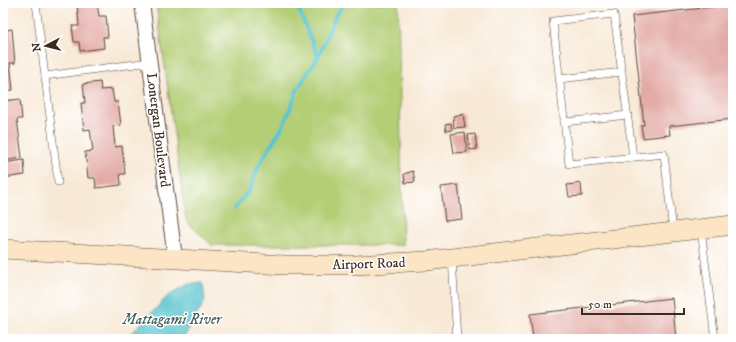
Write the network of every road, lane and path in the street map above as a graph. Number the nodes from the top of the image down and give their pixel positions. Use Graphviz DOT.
graph roads {
  1 [pos="36,3"];
  2 [pos="142,3"];
  3 [pos="150,62"];
  4 [pos="622,72"];
  5 [pos="45,76"];
  6 [pos="559,80"];
  7 [pos="628,115"];
  8 [pos="564,122"];
  9 [pos="633,157"];
  10 [pos="58,182"];
  11 [pos="733,225"];
  12 [pos="701,229"];
  13 [pos="673,232"];
  14 [pos="3,249"];
  15 [pos="175,258"];
  16 [pos="452,258"];
  17 [pos="457,339"];
  18 [pos="715,339"];
  1 -- 5 [label="lane"];
  2 -- 3 [label="street, Lonergan Boulevard"];
  3 -- 5 [label="lane"];
  3 -- 15 [label="street, Lonergan Boulevard"];
  4 -- 6 [label="lane"];
  4 -- 6 [label="lane"];
  4 -- 7 [label="lane"];
  5 -- 10 [label="lane"];
  6 -- 8 [label="lane"];
  7 -- 8 [label="lane"];
  7 -- 9 [label="lane"];
  8 -- 9 [label="lane"];
  9 -- 13 [label="lane"];
  11 -- 12 [label="main road, Airport Road"];
  12 -- 13 [label="main road, Airport Road"];
  12 -- 18 [label="lane"];
  13 -- 16 [label="main road, Airport Road"];
  14 -- 15 [label="main road, Airport Road"];
  15 -- 16 [label="main road, Airport Road"];
  16 -- 17 [label="lane"];
}
